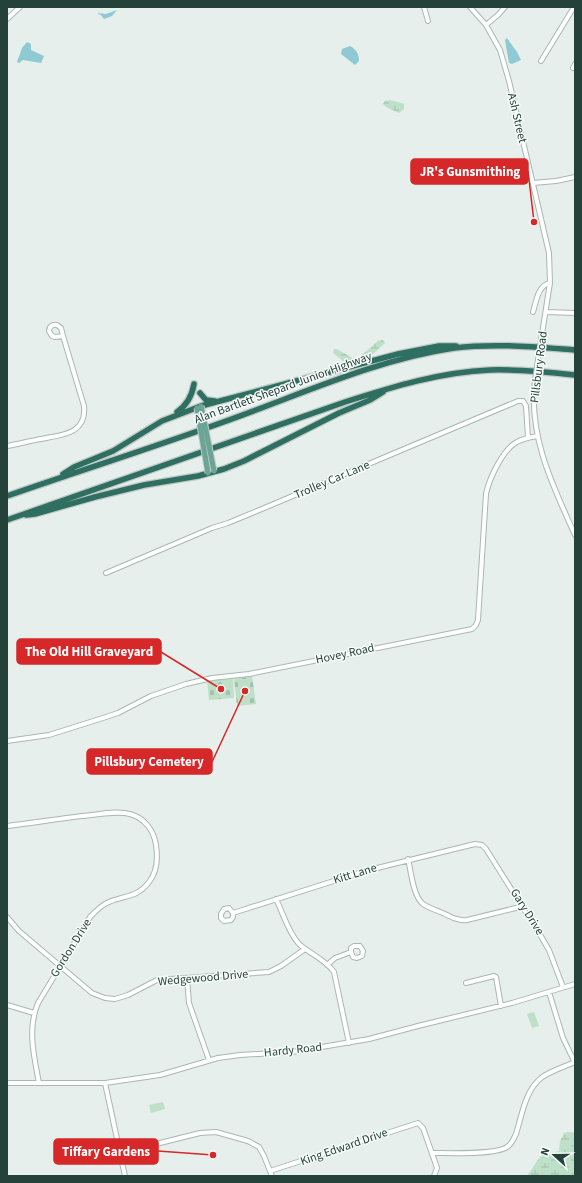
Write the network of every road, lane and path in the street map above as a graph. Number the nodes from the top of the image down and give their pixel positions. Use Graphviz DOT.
graph roads {
  1 [pos="20,7"];
  2 [pos="424,7"];
  3 [pos="470,7"];
  4 [pos="505,7"];
  5 [pos="574,7"];
  6 [pos="7,19"];
  7 [pos="428,21"];
  8 [pos="486,25"];
  9 [pos="541,61"];
  10 [pos="575,177"];
  11 [pos="533,183"];
  12 [pos="550,283"];
  13 [pos="533,312"];
  14 [pos="546,312"];
  15 [pos="575,313"];
  16 [pos="63,336"];
  17 [pos="468,347"];
  18 [pos="575,350"];
  19 [pos="575,375"];
  20 [pos="194,384"];
  21 [pos="390,388"];
  22 [pos="200,394"];
  23 [pos="219,401"];
  24 [pos="199,407"];
  25 [pos="169,418"];
  26 [pos="538,436"];
  27 [pos="528,438"];
  28 [pos="7,446"];
  29 [pos="211,472"];
  30 [pos="58,478"];
  31 [pos="7,496"];
  32 [pos="19,516"];
  33 [pos="7,520"];
  34 [pos="575,535"];
  35 [pos="106,573"];
  36 [pos="7,741"];
  37 [pos="7,826"];
  38 [pos="479,844"];
  39 [pos="408,859"];
  40 [pos="276,899"];
  41 [pos="524,906"];
  42 [pos="233,913"];
  43 [pos="7,917"];
  44 [pos="305,948"];
  45 [pos="351,952"];
  46 [pos="327,965"];
  47 [pos="60,966"];
  48 [pos="187,978"];
  49 [pos="466,983"];
  50 [pos="575,984"];
  51 [pos="563,988"];
  52 [pos="549,992"];
  53 [pos="7,1005"];
  54 [pos="501,1006"];
  55 [pos="34,1013"];
  56 [pos="349,1043"];
  57 [pos="209,1060"];
  58 [pos="575,1063"];
  59 [pos="7,1083"];
  60 [pos="38,1083"];
  61 [pos="104,1083"];
  62 [pos="120,1153"];
  63 [pos="432,1153"];
  64 [pos="270,1171"];
  65 [pos="125,1176"];
  66 [pos="272,1176"];
  67 [pos="434,1176"];
  1 -- 6 [label="street"];
  2 -- 7 [label="street"];
  3 -- 8 [label="street, Ash Street"];
  4 -- 8 [label="street"];
  5 -- 9 [label="street"];
  8 -- 11 [label="street, Ash Street"];
  10 -- 11 [label="street"];
  11 -- 12 [label="street, Ash Street"];
  12 -- 13 [label="street"];
  12 -- 14 [label="street, Ash Street"];
  14 -- 15 [label="street"];
  14 -- 26 [label="street, Pillsbury Road, bridge"];
  16 -- 28 [label="street"];
  17 -- 18 [label="highway, Alan Bartlett Shepard Junior Highway"];
  17 -- 23 [label="highway"];
  17 -- 30 [label="highway, Alan Bartlett Shepard Junior Highway"];
  19 -- 21 [label="highway"];
  20 -- 25 [label="highway"];
  21 -- 29 [label="highway"];
  21 -- 32 [label="highway"];
  22 -- 23 [label="highway"];
  23 -- 24 [label="highway"];
  24 -- 25 [label="highway"];
  24 -- 29 [label="main road, bridge"];
  25 -- 30 [label="highway"];
  26 -- 27 [label="street, Hovey Road"];
  26 -- 34 [label="street, Pillsbury Road"];
  27 -- 35 [label="street, Trolley Car Lane"];
  27 -- 36 [label="street, Hovey Road"];
  29 -- 32 [label="highway"];
  30 -- 31 [label="highway, Alan Bartlett Shepard Junior Highway"];
  32 -- 33 [label="highway"];
  37 -- 47 [label="street, Gordon Drive"];
  38 -- 39 [label="street, Kitt Lane"];
  38 -- 41 [label="street, Gary Drive"];
  39 -- 40 [label="street, Kitt Lane"];
  39 -- 41 [label="street"];
  40 -- 42 [label="street, Kitt Lane"];
  40 -- 44 [label="street"];
  41 -- 51 [label="street, Gary Drive"];
  43 -- 47 [label="street, Wedgewood Drive"];
  44 -- 46 [label="street"];
  44 -- 48 [label="street, Wedgewood Drive"];
  45 -- 46 [label="street"];
  46 -- 56 [label="street"];
  47 -- 48 [label="street, Wedgewood Drive"];
  47 -- 55 [label="street, Gordon Drive"];
  48 -- 57 [label="street"];
  49 -- 54 [label="street"];
  50 -- 51 [label="street, Hardy Road"];
  51 -- 52 [label="street, Hardy Road"];
  52 -- 54 [label="street, Hardy Road"];
  52 -- 58 [label="street"];
  53 -- 55 [label="street"];
  54 -- 56 [label="street, Hardy Road"];
  55 -- 60 [label="street, Gordon Drive"];
  56 -- 57 [label="street, Hardy Road"];
  57 -- 61 [label="street, Hardy Road"];
  58 -- 63 [label="street"];
  59 -- 60 [label="street, Hardy Road"];
  60 -- 61 [label="street, Hardy Road"];
  61 -- 62 [label="street"];
  62 -- 64 [label="street"];
  62 -- 65 [label="street"];
  63 -- 64 [label="street, King Edward Drive"];
  63 -- 67 [label="street"];
  64 -- 66 [label="street"];
}
